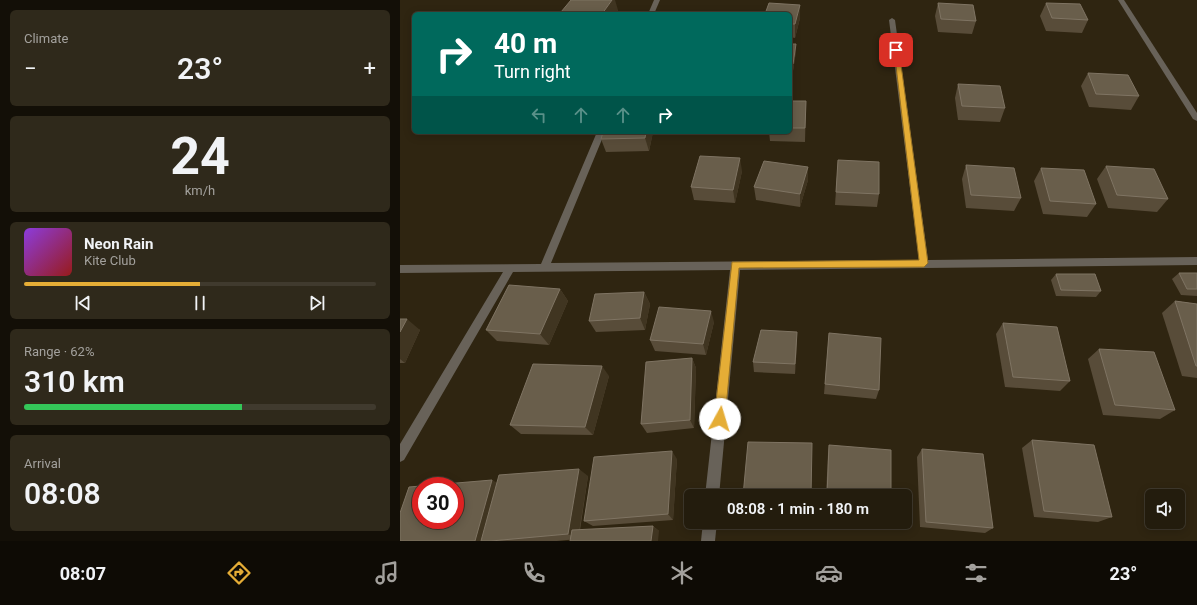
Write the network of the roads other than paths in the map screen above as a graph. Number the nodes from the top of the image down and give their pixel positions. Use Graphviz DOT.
graph roads {
  1 [pos="657,0"];
  2 [pos="1120,0"];
  3 [pos="652,12"];
  4 [pos="892,20"];
  5 [pos="1197,119"];
  6 [pos="600,134"];
  7 [pos="1197,261"];
  8 [pos="924,263"];
  9 [pos="735,265"];
  10 [pos="512,266"];
  11 [pos="545,266"];
  12 [pos="400,268"];
  13 [pos="400,456"];
  14 [pos="713,489"];
  15 [pos="709,529"];
  16 [pos="708,541"];
  1 -- 3 [label="street"];
  2 -- 5 [label="street"];
  4 -- 8 [label="street"];
  6 -- 11 [label="street"];
  7 -- 8 [label="street"];
  8 -- 9 [label="street"];
  9 -- 11 [label="street"];
  9 -- 14 [label="street"];
  10 -- 11 [label="street"];
  10 -- 12 [label="street"];
  10 -- 13 [label="street"];
  15 -- 16 [label="street"];
}
